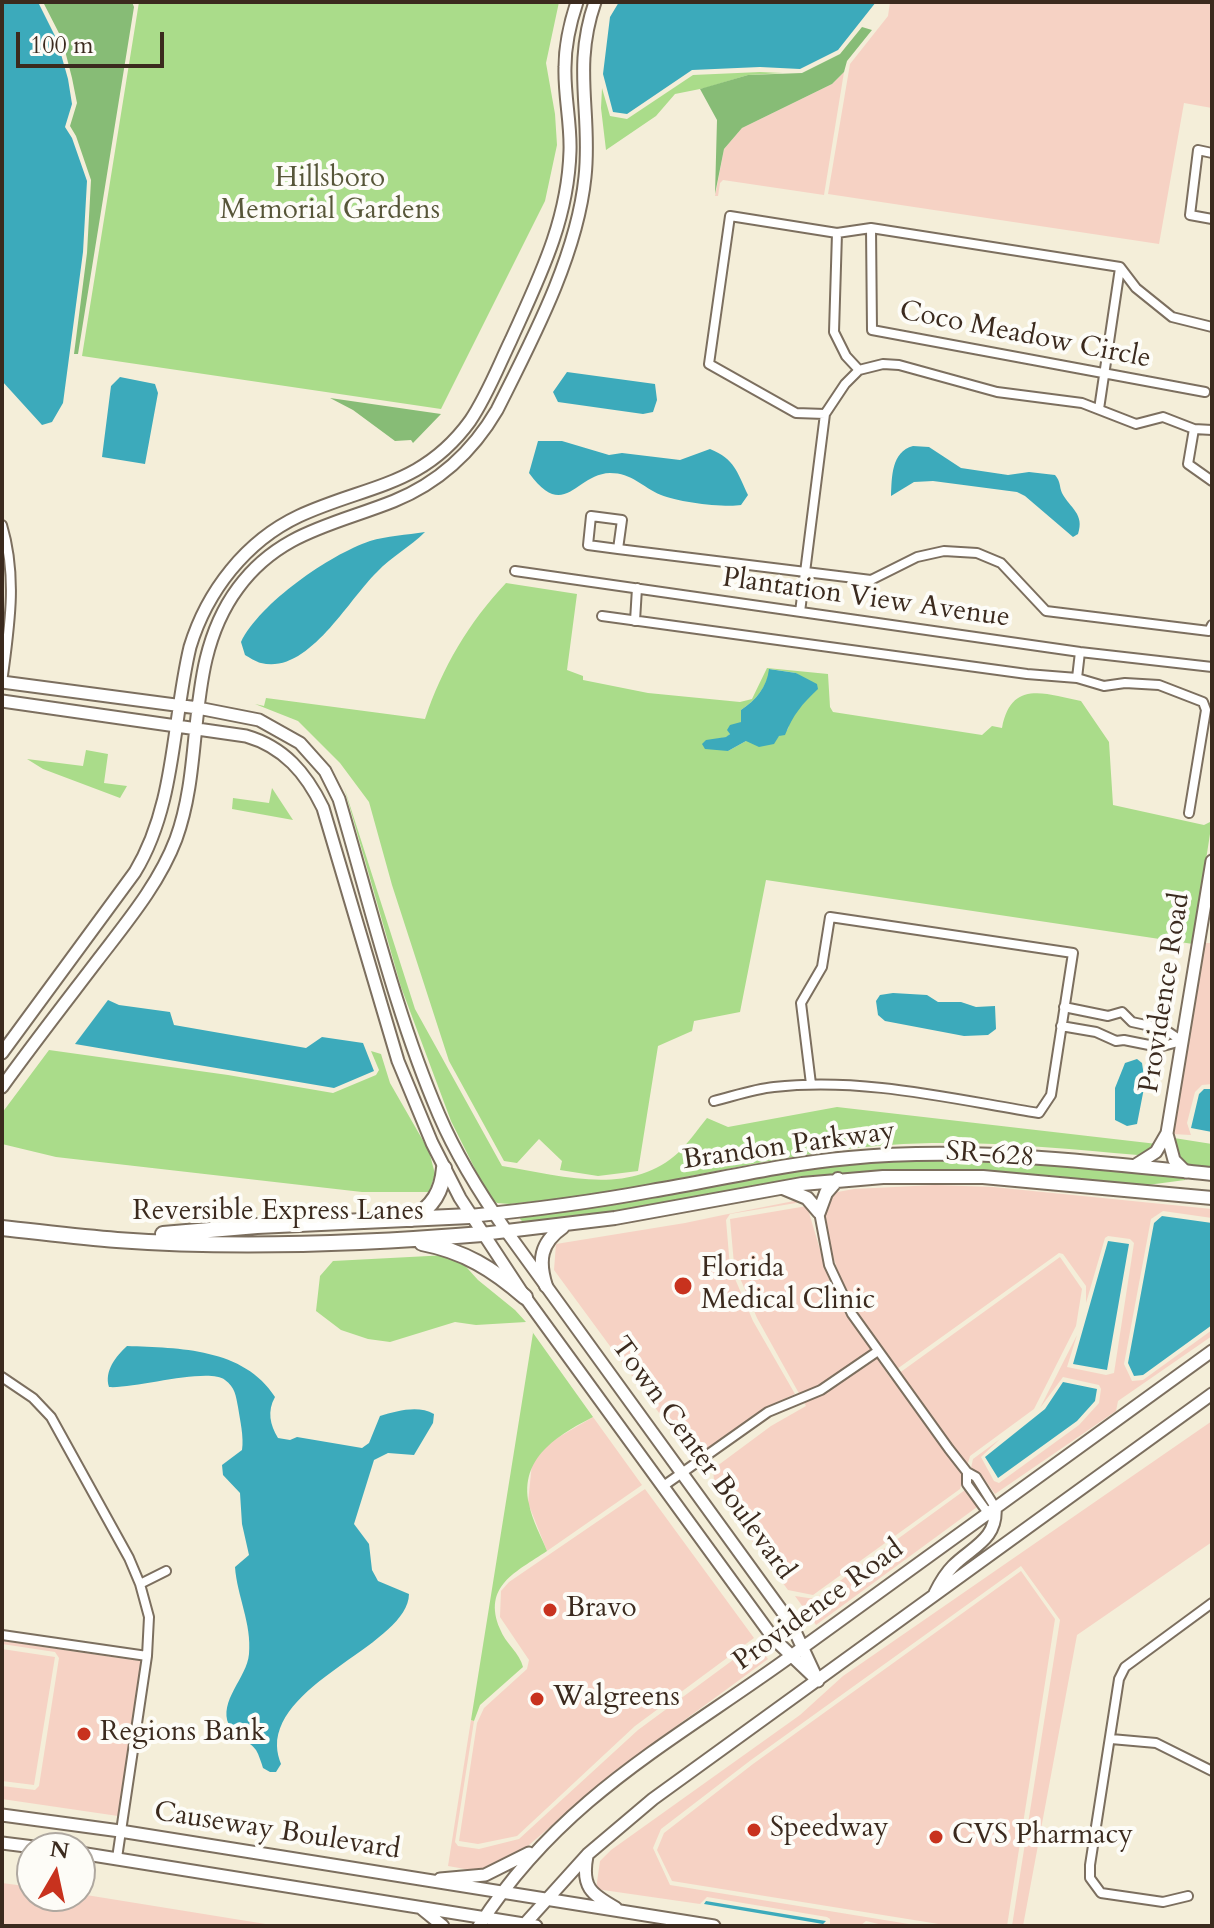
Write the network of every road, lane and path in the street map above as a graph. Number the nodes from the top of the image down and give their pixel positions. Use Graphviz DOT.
graph roads {
  1 [pos="577,2"];
  2 [pos="595,2"];
  3 [pos="1212,153"];
  4 [pos="1212,219"];
  5 [pos="871,228"];
  6 [pos="837,233"];
  7 [pos="1120,267"];
  8 [pos="1212,327"];
  9 [pos="859,370"];
  10 [pos="1106,375"];
  11 [pos="1205,392"];
  12 [pos="1099,409"];
  13 [pos="825,414"];
  14 [pos="1194,429"];
  15 [pos="1212,430"];
  16 [pos="1212,481"];
  17 [pos="2,525"];
  18 [pos="618,549"];
  19 [pos="515,571"];
  20 [pos="805,572"];
  21 [pos="637,588"];
  22 [pos="800,612"];
  23 [pos="602,616"];
  24 [pos="635,621"];
  25 [pos="1212,625"];
  26 [pos="1080,652"];
  27 [pos="1212,667"];
  28 [pos="1077,678"];
  29 [pos="2,683"];
  30 [pos="2,701"];
  31 [pos="179,706"];
  32 [pos="198,708"];
  33 [pos="175,725"];
  34 [pos="195,728"];
  35 [pos="1189,813"];
  36 [pos="1212,861"];
  37 [pos="1064,1007"];
  38 [pos="1108,1016"];
  39 [pos="1132,1022"];
  40 [pos="1061,1026"];
  41 [pos="1106,1035"];
  42 [pos="1124,1040"];
  43 [pos="1182,1041"];
  44 [pos="2,1053"];
  45 [pos="811,1084"];
  46 [pos="2,1087"];
  47 [pos="714,1101"];
  48 [pos="1167,1133"];
  49 [pos="1134,1166"];
  50 [pos="444,1168"];
  51 [pos="1186,1172"];
  52 [pos="1212,1174"];
  53 [pos="838,1179"];
  54 [pos="780,1187"];
  55 [pos="1212,1198"];
  56 [pos="819,1212"];
  57 [pos="494,1213"];
  58 [pos="470,1216"];
  59 [pos="412,1219"];
  60 [pos="566,1225"];
  61 [pos="2,1228"];
  62 [pos="507,1232"];
  63 [pos="482,1234"];
  64 [pos="75,1236"];
  65 [pos="402,1240"];
  66 [pos="546,1286"];
  67 [pos="525,1297"];
  68 [pos="878,1351"];
  69 [pos="1212,1351"];
  70 [pos="2,1377"];
  71 [pos="1212,1394"];
  72 [pos="682,1473"];
  73 [pos="662,1487"];
  74 [pos="992,1510"];
  75 [pos="166,1571"];
  76 [pos="140,1584"];
  77 [pos="932,1597"];
  78 [pos="1212,1603"];
  79 [pos="2,1635"];
  80 [pos="803,1647"];
  81 [pos="147,1656"];
  82 [pos="792,1656"];
  83 [pos="818,1681"];
  84 [pos="1111,1739"];
  85 [pos="1212,1771"];
  86 [pos="2,1815"];
  87 [pos="120,1831"];
  88 [pos="537,1849"];
  89 [pos="588,1854"];
  90 [pos="96,1855"];
  91 [pos="117,1858"];
  92 [pos="420,1880"];
  93 [pos="501,1894"];
  94 [pos="1188,1896"];
  95 [pos="544,1900"];
  96 [pos="418,1907"];
  97 [pos="623,1912"];
  98 [pos="481,1922"];
  99 [pos="527,1925"];
  100 [pos="443,1926"];
  101 [pos="714,1926"];
  1 -- 31 [label="street"];
  2 -- 32 [label="street"];
  3 -- 4 [label="street"];
  5 -- 6 [label="street"];
  5 -- 7 [label="street"];
  5 -- 10 [label="street, Coco Meadow Circle"];
  6 -- 9 [label="street"];
  6 -- 13 [label="street"];
  7 -- 8 [label="street, Coco Meadow Circle"];
  7 -- 10 [label="street"];
  9 -- 12 [label="street"];
  9 -- 13 [label="street"];
  10 -- 11 [label="street, Coco Meadow Circle"];
  10 -- 12 [label="street"];
  12 -- 14 [label="street"];
  13 -- 20 [label="street"];
  14 -- 15 [label="street"];
  14 -- 16 [label="street"];
  17 -- 29 [label="street"];
  18 -- 18 [label="street"];
  18 -- 20 [label="street"];
  19 -- 21 [label="street, Plantation View Avenue"];
  20 -- 22 [label="street"];
  20 -- 25 [label="street"];
  21 -- 22 [label="street, Plantation View Avenue"];
  21 -- 24 [label="street"];
  22 -- 26 [label="street, Plantation View Avenue"];
  23 -- 24 [label="street"];
  24 -- 28 [label="street"];
  26 -- 27 [label="street, Plantation View Avenue"];
  26 -- 28 [label="street"];
  28 -- 35 [label="street"];
  29 -- 31 [label="street, Town Center Boulevard"];
  30 -- 33 [label="street, Town Center Boulevard"];
  31 -- 32 [label="street, Town Center Boulevard"];
  31 -- 33 [label="street"];
  32 -- 34 [label="street"];
  32 -- 57 [label="street, Town Center Boulevard"];
  33 -- 34 [label="street, Town Center Boulevard"];
  33 -- 44 [label="street"];
  34 -- 46 [label="street"];
  34 -- 50 [label="street, Town Center Boulevard"];
  36 -- 43 [label="street, Providence Road"];
  37 -- 38 [label="street"];
  37 -- 40 [label="street"];
  37 -- 45 [label="street"];
  38 -- 39 [label="street"];
  38 -- 41 [label="street"];
  39 -- 42 [label="street"];
  39 -- 43 [label="street"];
  40 -- 41 [label="street"];
  40 -- 45 [label="street"];
  41 -- 42 [label="street"];
  42 -- 43 [label="street"];
  43 -- 48 [label="street, Providence Road"];
  45 -- 47 [label="street"];
  48 -- 49 [label="street, Providence Road"];
  48 -- 51 [label="street, Providence Road"];
  49 -- 51 [label="main road, Brandon Parkway"];
  49 -- 57 [label="main road, Brandon Parkway"];
  50 -- 58 [label="street, Town Center Boulevard"];
  50 -- 59 [label="highway"];
  51 -- 52 [label="main road, Brandon Parkway"];
  53 -- 54 [label="main road, SR-628"];
  53 -- 55 [label="main road, SR-628"];
  53 -- 56 [label="main road"];
  54 -- 56 [label="main road"];
  54 -- 60 [label="main road, Brandon Parkway"];
  56 -- 68 [label="street"];
  57 -- 58 [label="main road, Brandon Parkway"];
  57 -- 62 [label="street, Town Center Boulevard"];
  58 -- 59 [label="highway, Reversible Express Lanes"];
  58 -- 63 [label="street, Town Center Boulevard"];
  59 -- 64 [label="highway, Reversible Express Lanes"];
  60 -- 62 [label="main road, Brandon Parkway"];
  60 -- 66 [label="main road"];
  61 -- 64 [label="highway, Reversible Express Lanes"];
  62 -- 63 [label="main road, Brandon Parkway"];
  62 -- 66 [label="street, Town Center Boulevard"];
  63 -- 65 [label="highway, Reversible Express Lanes"];
  63 -- 67 [label="street, Town Center Boulevard"];
  64 -- 65 [label="highway, Reversible Express Lanes"];
  65 -- 67 [label="highway"];
  66 -- 72 [label="street, Town Center Boulevard"];
  67 -- 73 [label="street, Town Center Boulevard"];
  68 -- 72 [label="street"];
  68 -- 74 [label="street"];
  69 -- 74 [label="street, Providence Road"];
  70 -- 76 [label="street"];
  71 -- 77 [label="street"];
  72 -- 73 [label="street"];
  72 -- 80 [label="street, Town Center Boulevard"];
  73 -- 82 [label="street, Town Center Boulevard"];
  74 -- 77 [label="street"];
  74 -- 80 [label="street, Providence Road"];
  75 -- 76 [label="street"];
  76 -- 81 [label="street"];
  77 -- 83 [label="street"];
  78 -- 84 [label="street"];
  79 -- 81 [label="street"];
  80 -- 82 [label="street, Providence Road"];
  80 -- 83 [label="street, Town Center Boulevard"];
  81 -- 87 [label="street"];
  82 -- 83 [label="street, Town Center Boulevard"];
  82 -- 88 [label="street, Providence Road"];
  83 -- 89 [label="street"];
  84 -- 85 [label="street"];
  84 -- 94 [label="street"];
  86 -- 87 [label="street, Causeway Boulevard"];
  87 -- 91 [label="street"];
  87 -- 92 [label="street, Causeway Boulevard"];
  88 -- 92 [label="street"];
  88 -- 93 [label="street, Providence Road"];
  89 -- 95 [label="street"];
  89 -- 97 [label="street"];
  90 -- 91 [label="street, Causeway Boulevard"];
  91 -- 96 [label="street, Causeway Boulevard"];
  92 -- 93 [label="street, Causeway Boulevard"];
  93 -- 95 [label="street, Causeway Boulevard"];
  93 -- 98 [label="street, Providence Road"];
  95 -- 97 [label="street, Causeway Boulevard"];
  95 -- 99 [label="street"];
  96 -- 98 [label="street, Causeway Boulevard"];
  96 -- 100 [label="street"];
  97 -- 101 [label="street, Causeway Boulevard"];
  98 -- 99 [label="street, Causeway Boulevard"];
}
